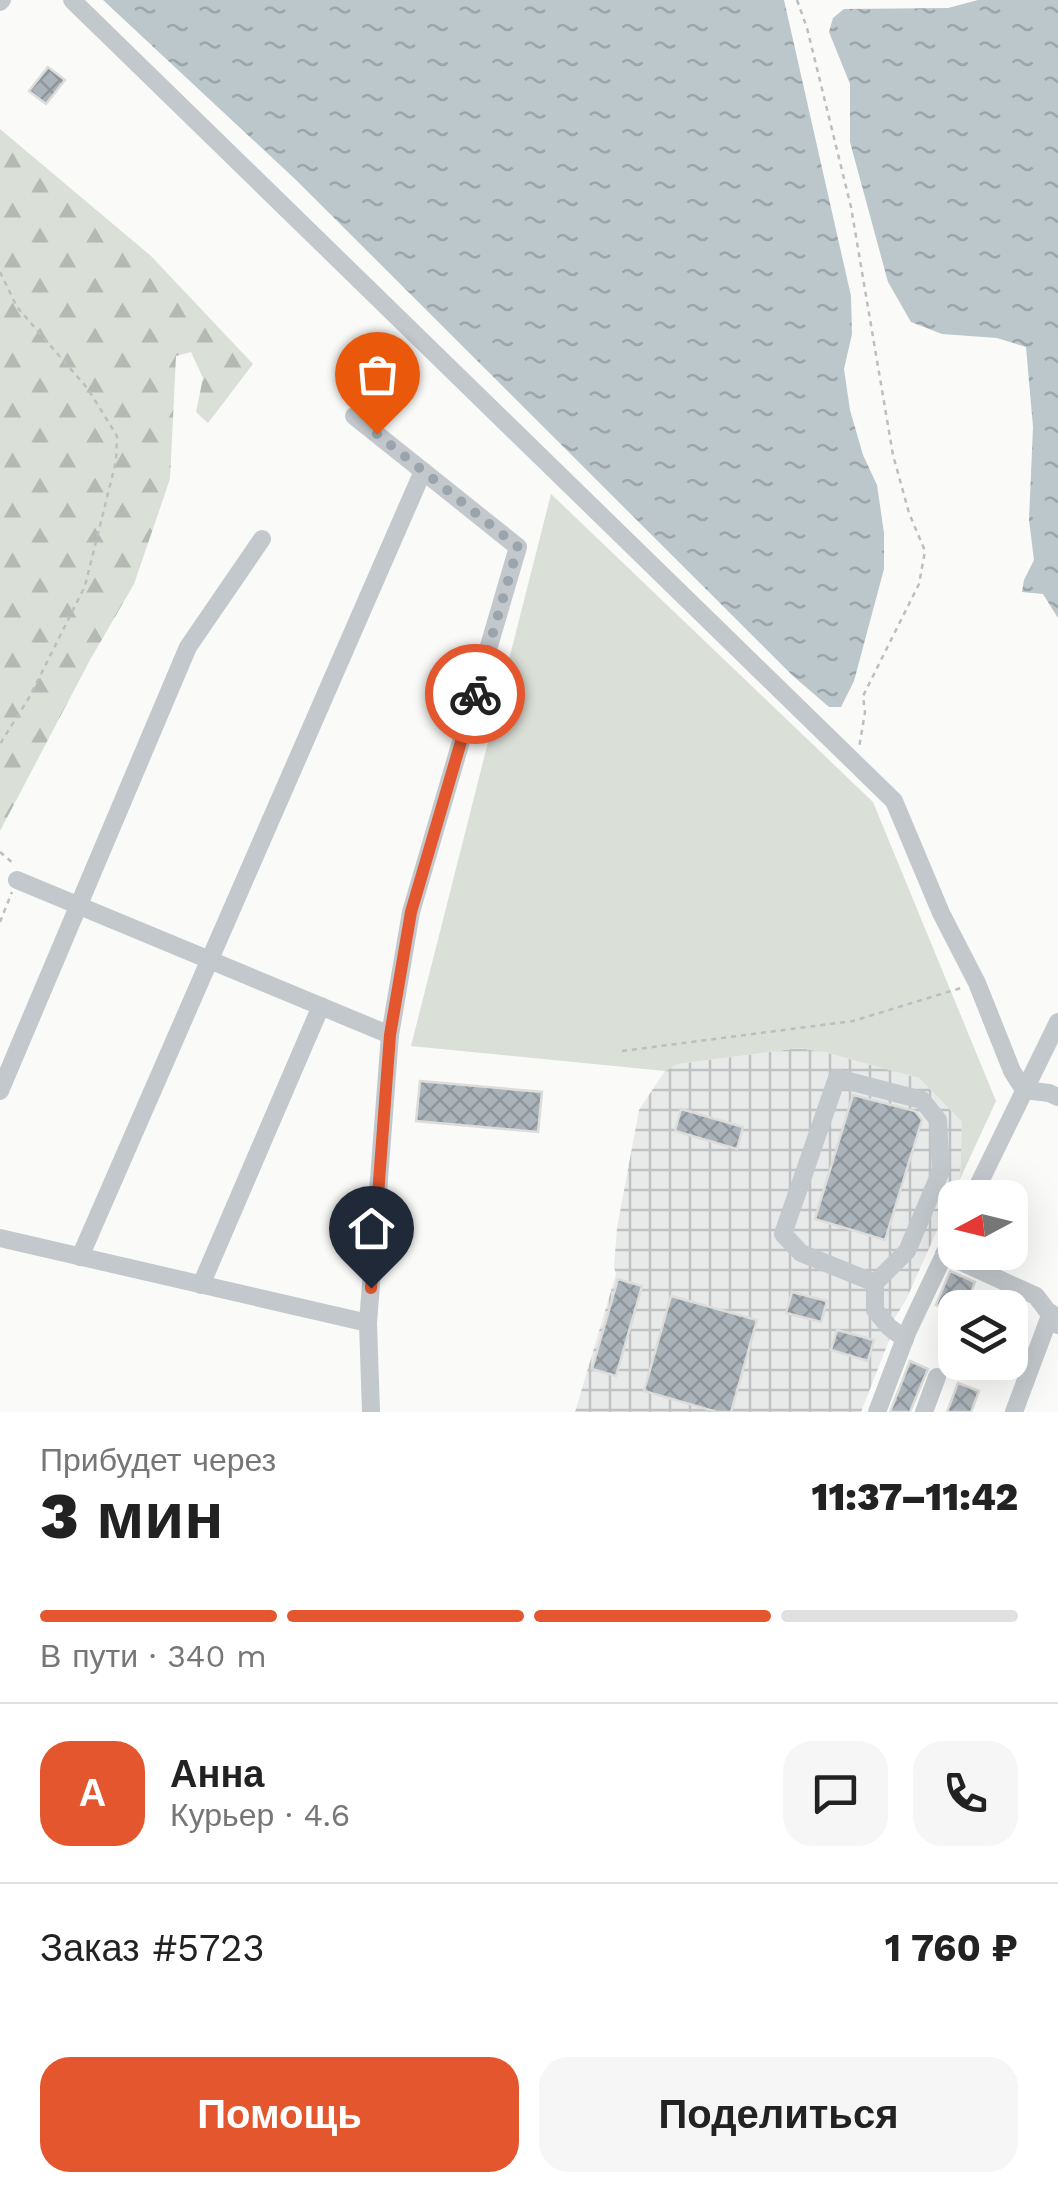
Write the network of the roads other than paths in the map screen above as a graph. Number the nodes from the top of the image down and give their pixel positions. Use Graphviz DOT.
graph roads {
  1 [pos="72,0"];
  2 [pos="354,416"];
  3 [pos="423,471"];
  4 [pos="262,539"];
  5 [pos="17,880"];
  6 [pos="78,906"];
  7 [pos="209,960"];
  8 [pos="320,1006"];
  9 [pos="1058,1022"];
  10 [pos="390,1035"];
  11 [pos="1024,1090"];
  12 [pos="0,1091"];
  13 [pos="1058,1097"];
  14 [pos="981,1180"];
  15 [pos="0,1238"];
  16 [pos="80,1256"];
  17 [pos="938,1267"];
  18 [pos="979,1270"];
  19 [pos="875,1283"];
  20 [pos="202,1285"];
  21 [pos="1055,1319"];
  22 [pos="368,1324"];
  23 [pos="905,1339"];
  24 [pos="938,1377"];
  25 [pos="875,1401"];
  26 [pos="370,1412"];
  27 [pos="924,1412"];
  28 [pos="1014,1412"];
  1 -- 11 [label="street"];
  2 -- 3 [label="street"];
  3 -- 7 [label="street"];
  3 -- 10 [label="street"];
  4 -- 6 [label="street"];
  5 -- 6 [label="street"];
  6 -- 7 [label="street"];
  6 -- 12 [label="street"];
  7 -- 8 [label="street"];
  7 -- 16 [label="street"];
  8 -- 10 [label="street"];
  8 -- 20 [label="street"];
  9 -- 11 [label="street"];
  10 -- 22 [label="street"];
  11 -- 13 [label="street"];
  11 -- 14 [label="street"];
  15 -- 16 [label="street"];
  16 -- 20 [label="street"];
  17 -- 23 [label="street"];
  18 -- 21 [label="street"];
  19 -- 19 [label="street"];
  19 -- 23 [label="street"];
  20 -- 22 [label="street"];
  21 -- 28 [label="street"];
  22 -- 26 [label="street"];
  23 -- 25 [label="street"];
  24 -- 27 [label="street"];
}
